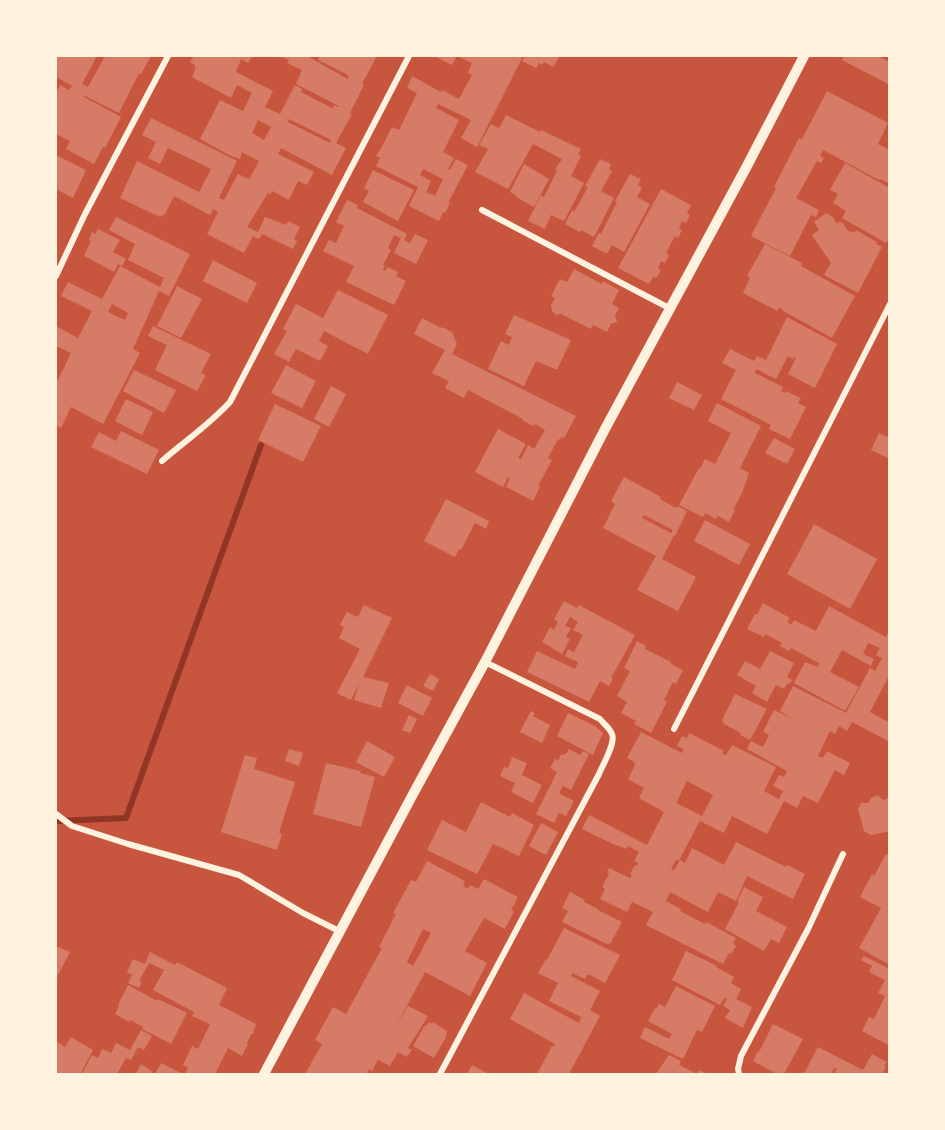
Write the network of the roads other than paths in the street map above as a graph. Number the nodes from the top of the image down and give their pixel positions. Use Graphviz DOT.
graph roads {
  1 [pos="168,56"];
  2 [pos="409,56"];
  3 [pos="804,56"];
  4 [pos="482,210"];
  5 [pos="56,276"];
  6 [pos="890,304"];
  7 [pos="671,309"];
  8 [pos="162,461"];
  9 [pos="485,662"];
  10 [pos="674,729"];
  11 [pos="56,814"];
  12 [pos="843,854"];
  13 [pos="340,932"];
  14 [pos="264,1074"];
  15 [pos="441,1074"];
  16 [pos="739,1074"];
  1 -- 5 [label="street"];
  2 -- 8 [label="street"];
  3 -- 7 [label="street"];
  4 -- 7 [label="street"];
  6 -- 10 [label="street"];
  7 -- 9 [label="street"];
  9 -- 13 [label="street"];
  9 -- 15 [label="street"];
  11 -- 13 [label="street"];
  12 -- 16 [label="street"];
  13 -- 14 [label="street"];
}
